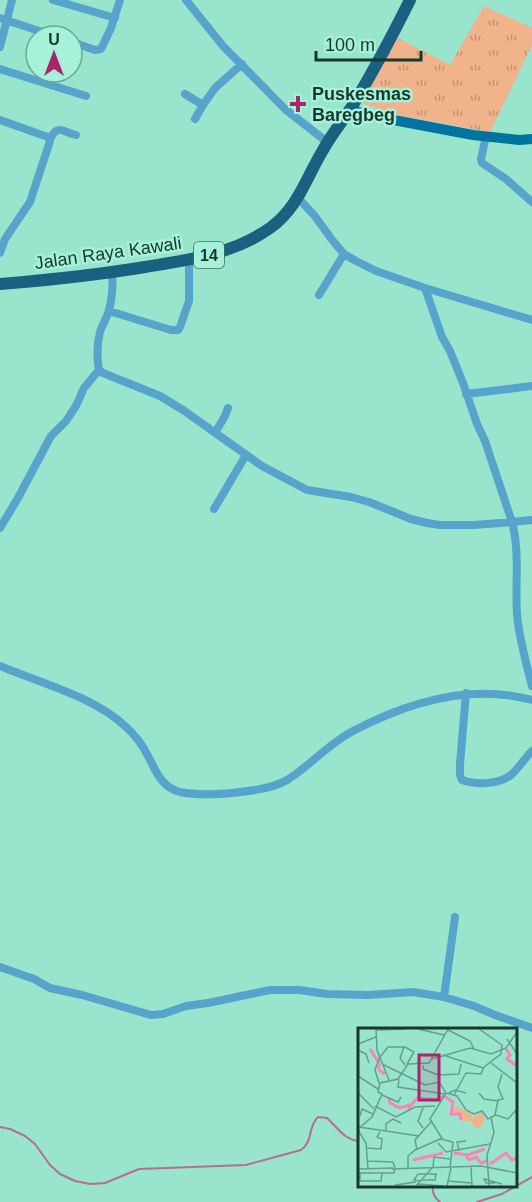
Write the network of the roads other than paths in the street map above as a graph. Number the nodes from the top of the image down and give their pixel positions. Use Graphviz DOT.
graph roads {
  1 [pos="12,0"];
  2 [pos="53,0"];
  3 [pos="120,0"];
  4 [pos="186,0"];
  5 [pos="410,0"];
  6 [pos="115,18"];
  7 [pos="3,19"];
  8 [pos="24,26"];
  9 [pos="84,46"];
  10 [pos="0,48"];
  11 [pos="242,64"];
  12 [pos="0,69"];
  13 [pos="186,94"];
  14 [pos="86,96"];
  15 [pos="203,105"];
  16 [pos="350,109"];
  17 [pos="195,119"];
  18 [pos="0,120"];
  19 [pos="76,135"];
  20 [pos="486,136"];
  21 [pos="50,139"];
  22 [pos="532,139"];
  23 [pos="327,142"];
  24 [pos="298,198"];
  25 [pos="532,202"];
  26 [pos="0,253"];
  27 [pos="344,254"];
  28 [pos="189,260"];
  29 [pos="112,273"];
  30 [pos="0,284"];
  31 [pos="425,288"];
  32 [pos="319,295"];
  33 [pos="109,311"];
  34 [pos="532,320"];
  35 [pos="99,370"];
  36 [pos="532,386"];
  37 [pos="466,393"];
  38 [pos="228,408"];
  39 [pos="215,433"];
  40 [pos="246,455"];
  41 [pos="214,509"];
  42 [pos="532,520"];
  43 [pos="512,522"];
  44 [pos="0,528"];
  45 [pos="0,666"];
  46 [pos="532,686"];
  47 [pos="466,693"];
  48 [pos="532,700"];
  49 [pos="532,751"];
  50 [pos="456,917"];
  51 [pos="0,967"];
  52 [pos="444,997"];
  53 [pos="532,1028"];
  1 -- 7 [label="street"];
  2 -- 6 [label="street"];
  3 -- 6 [label="street"];
  4 -- 11 [label="street"];
  5 -- 16 [label="highway, Jalan Raya Kawali / 14"];
  6 -- 9 [label="street"];
  7 -- 8 [label="street"];
  7 -- 10 [label="street"];
  11 -- 15 [label="street"];
  11 -- 23 [label="street"];
  12 -- 14 [label="street"];
  13 -- 15 [label="street"];
  15 -- 17 [label="street"];
  16 -- 20 [label="main road"];
  16 -- 23 [label="highway, Jalan Raya Kawali / 14"];
  18 -- 21 [label="street"];
  19 -- 21 [label="street"];
  20 -- 22 [label="main road"];
  20 -- 25 [label="street"];
  21 -- 26 [label="street"];
  23 -- 24 [label="highway, Jalan Raya Kawali / 14"];
  24 -- 27 [label="street"];
  24 -- 28 [label="highway, Jalan Raya Kawali / 14"];
  27 -- 31 [label="street"];
  27 -- 32 [label="street"];
  28 -- 29 [label="highway, Jalan Raya Kawali / 14"];
  28 -- 33 [label="street"];
  29 -- 30 [label="highway, Jalan Raya Kawali / 14"];
  29 -- 33 [label="street"];
  31 -- 34 [label="street"];
  31 -- 37 [label="street"];
  33 -- 35 [label="street"];
  35 -- 39 [label="street"];
  35 -- 44 [label="street"];
  36 -- 37 [label="street"];
  37 -- 43 [label="street"];
  38 -- 39 [label="street"];
  39 -- 40 [label="street"];
  40 -- 41 [label="street"];
  40 -- 43 [label="street"];
  42 -- 43 [label="street"];
  43 -- 46 [label="street"];
  45 -- 47 [label="street"];
  47 -- 48 [label="street"];
  47 -- 49 [label="street"];
  50 -- 52 [label="street"];
  51 -- 52 [label="street"];
  52 -- 53 [label="street"];
}
